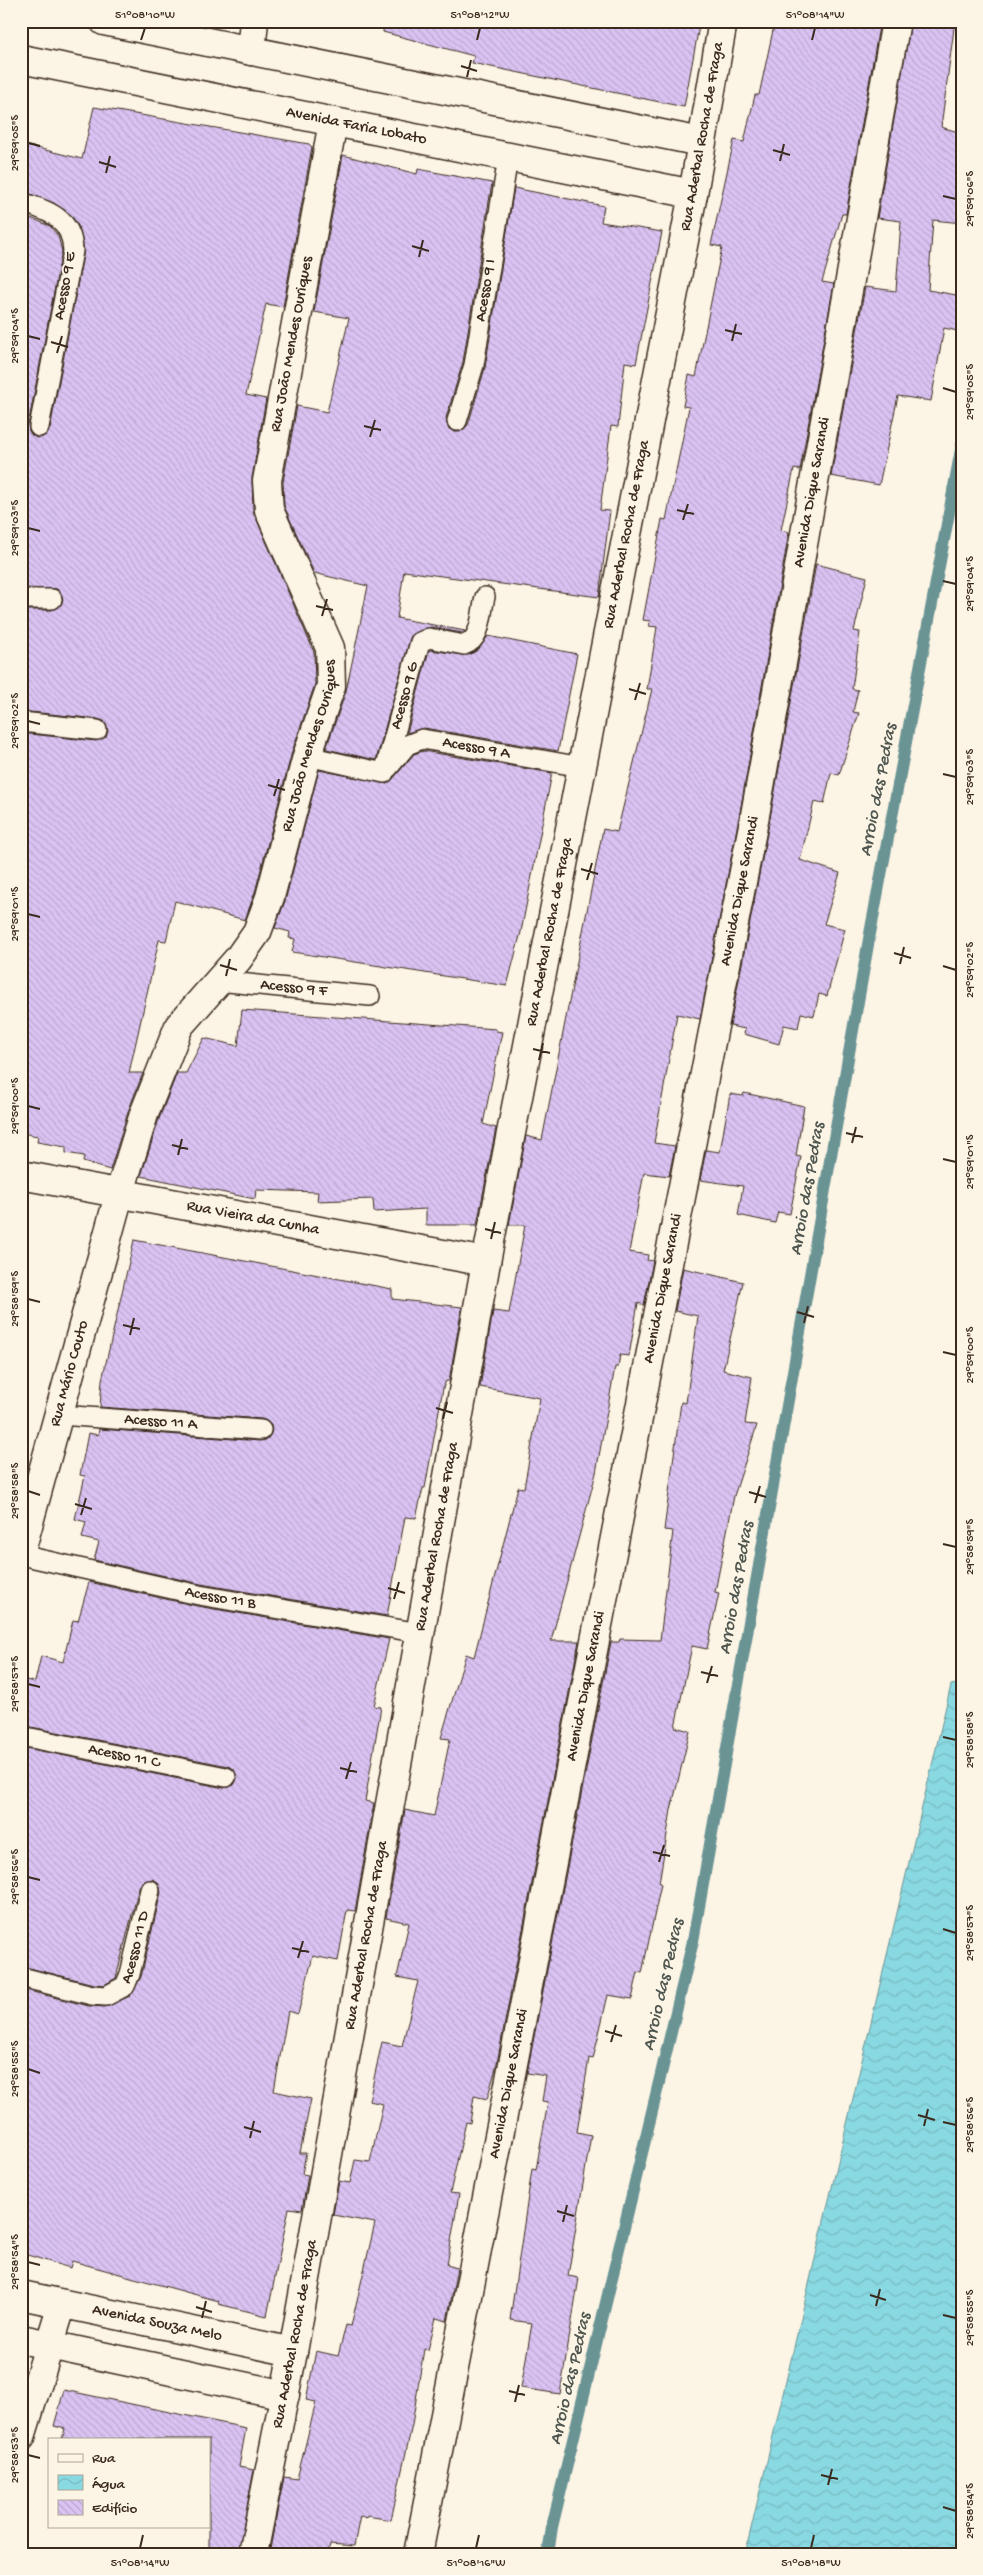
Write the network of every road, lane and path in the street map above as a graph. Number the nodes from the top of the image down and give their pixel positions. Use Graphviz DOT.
graph roads {
  1 [pos="104,21"];
  2 [pos="254,21"];
  3 [pos="723,21"];
  4 [pos="896,21"];
  5 [pos="251,51"];
  6 [pos="21,59"];
  7 [pos="333,122"];
  8 [pos="701,142"];
  9 [pos="508,158"];
  10 [pos="693,194"];
  11 [pos="21,202"];
  12 [pos="457,421"];
  13 [pos="39,427"];
  14 [pos="485,597"];
  15 [pos="21,599"];
  16 [pos="52,599"];
  17 [pos="21,722"];
  18 [pos="97,730"];
  19 [pos="307,756"];
  20 [pos="582,767"];
  21 [pos="384,773"];
  22 [pos="218,981"];
  23 [pos="370,996"];
  24 [pos="21,1175"];
  25 [pos="119,1195"];
  26 [pos="486,1262"];
  27 [pos="60,1415"];
  28 [pos="261,1430"];
  29 [pos="21,1551"];
  30 [pos="21,1555"];
  31 [pos="420,1633"];
  32 [pos="21,1736"];
  33 [pos="226,1777"];
  34 [pos="150,1890"];
  35 [pos="21,1978"];
  36 [pos="21,2295"];
  37 [pos="62,2304"];
  38 [pos="21,2339"];
  39 [pos="50,2345"];
  40 [pos="293,2352"];
  41 [pos="285,2395"];
  42 [pos="21,2437"];
  43 [pos="253,2554"];
  44 [pos="418,2554"];
  1 -- 5 [label="street"];
  2 -- 5 [label="street"];
  3 -- 8 [label="street, Rua Aderbal Rocha de Fraga"];
  4 -- 44 [label="street, Avenida Dique Sarandi"];
  5 -- 8 [label="street"];
  6 -- 7 [label="street, Avenida Faria Lobato"];
  7 -- 9 [label="street, Avenida Faria Lobato"];
  7 -- 19 [label="street, Rua João Mendes Ouriques"];
  8 -- 10 [label="street, Rua Aderbal Rocha de Fraga"];
  9 -- 10 [label="street, Avenida Faria Lobato"];
  9 -- 12 [label="lane, Acesso 9 I"];
  10 -- 20 [label="street, Rua Aderbal Rocha de Fraga"];
  11 -- 13 [label="lane, Acesso 9 E"];
  14 -- 21 [label="lane, Acesso 9 G"];
  15 -- 16 [label="lane"];
  17 -- 18 [label="lane"];
  19 -- 21 [label="lane"];
  19 -- 22 [label="street, Rua João Mendes Ouriques"];
  20 -- 21 [label="lane, Acesso 9 A"];
  20 -- 26 [label="street, Rua Aderbal Rocha de Fraga"];
  22 -- 23 [label="lane, Acesso 9 F"];
  22 -- 25 [label="street, Rua João Mendes Ouriques"];
  24 -- 25 [label="street, Rua Vieira da Cunha"];
  25 -- 26 [label="street, Rua Vieira da Cunha"];
  25 -- 27 [label="street, Rua Mário Couto"];
  26 -- 31 [label="street, Rua Aderbal Rocha de Fraga"];
  27 -- 28 [label="lane, Acesso 11 A"];
  27 -- 29 [label="street, Rua Mário Couto"];
  30 -- 31 [label="lane, Acesso 11 B"];
  31 -- 40 [label="street, Rua Aderbal Rocha de Fraga"];
  32 -- 33 [label="lane, Acesso 11 C"];
  34 -- 35 [label="lane, Acesso 11 D"];
  36 -- 37 [label="street, Avenida Souza Melo"];
  37 -- 39 [label="street"];
  37 -- 40 [label="street, Avenida Souza Melo"];
  38 -- 39 [label="street"];
  39 -- 41 [label="street"];
  39 -- 42 [label="street"];
  40 -- 41 [label="street, Rua Aderbal Rocha de Fraga"];
  41 -- 43 [label="street, Rua Aderbal Rocha de Fraga"];
}
